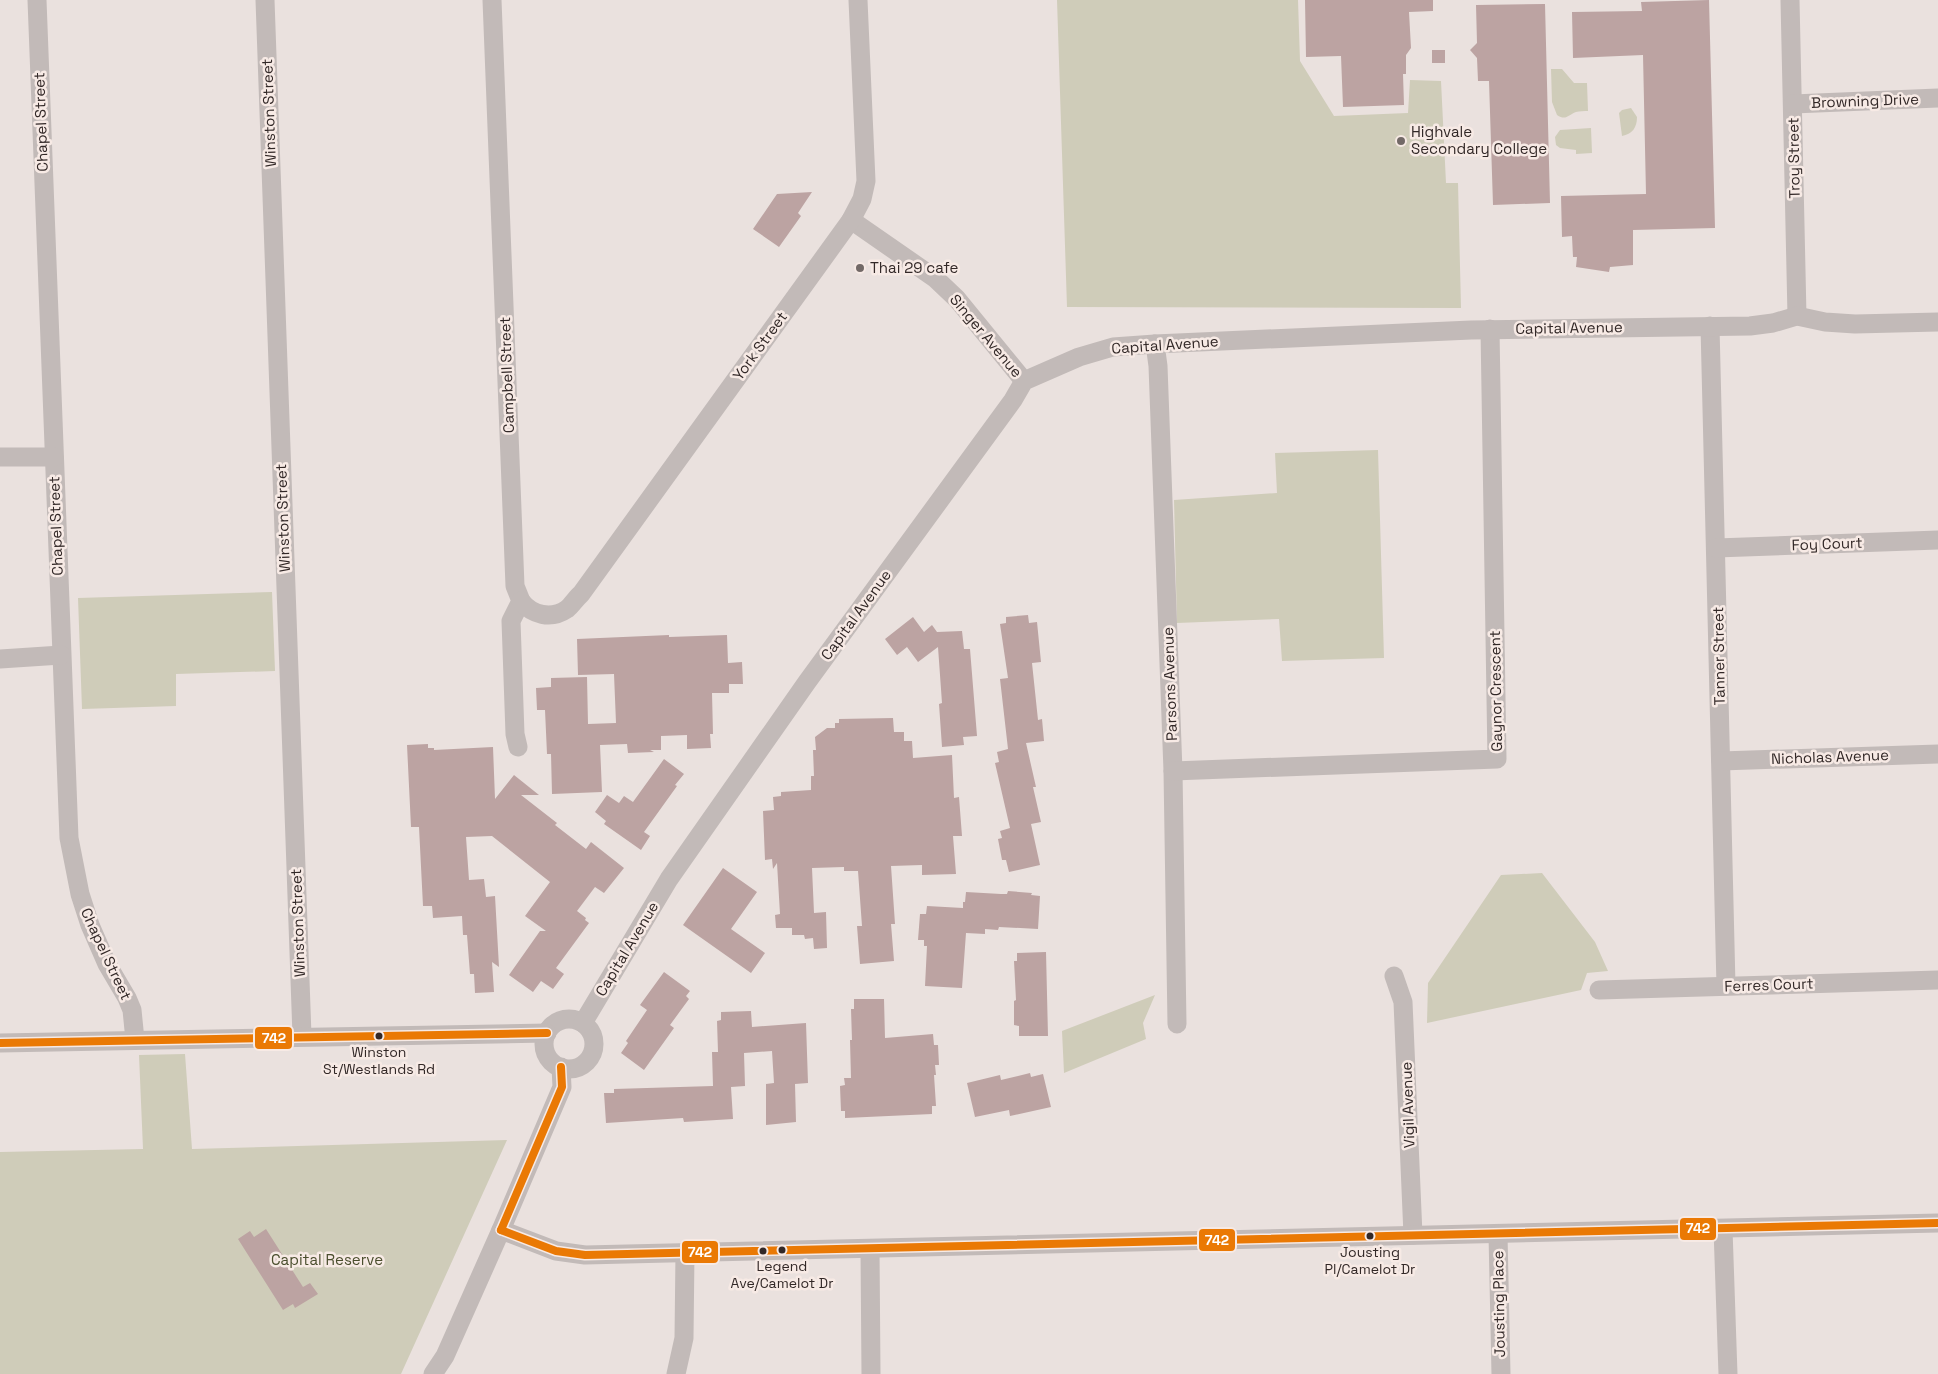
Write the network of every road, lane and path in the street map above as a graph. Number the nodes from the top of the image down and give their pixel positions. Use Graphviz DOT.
graph roads {
  1 [pos="37,0"];
  2 [pos="265,0"];
  3 [pos="492,0"];
  4 [pos="858,0"];
  5 [pos="1790,0"];
  6 [pos="1938,98"];
  7 [pos="1792,104"];
  8 [pos="851,220"];
  9 [pos="1797,316"];
  10 [pos="1938,322"];
  11 [pos="1710,326"];
  12 [pos="1490,329"];
  13 [pos="1155,344"];
  14 [pos="1024,382"];
  15 [pos="54,456"];
  16 [pos="0,457"];
  17 [pos="1938,540"];
  18 [pos="1716,548"];
  19 [pos="521,601"];
  20 [pos="61,655"];
  21 [pos="0,659"];
  22 [pos="518,747"];
  23 [pos="1938,754"];
  24 [pos="1721,761"];
  25 [pos="1173,771"];
  26 [pos="1394,976"];
  27 [pos="1938,980"];
  28 [pos="1726,986"];
  29 [pos="1599,990"];
  30 [pos="583,1022"];
  31 [pos="1178,1024"];
  32 [pos="547,1033"];
  33 [pos="302,1036"];
  34 [pos="135,1040"];
  35 [pos="0,1043"];
  36 [pos="561,1067"];
  37 [pos="1938,1223"];
  38 [pos="1723,1229"];
  39 [pos="502,1230"];
  40 [pos="1498,1234"];
  41 [pos="1413,1235"];
  42 [pos="870,1249"];
  43 [pos="685,1253"];
  44 [pos="433,1374"];
  45 [pos="676,1374"];
  46 [pos="871,1374"];
  47 [pos="1500,1374"];
  48 [pos="1728,1374"];
  1 -- 15 [label="street, Chapel Street"];
  2 -- 33 [label="street, Winston Street"];
  3 -- 19 [label="street, Campbell Street"];
  4 -- 8 [label="street, York Street"];
  5 -- 7 [label="street, Troy Street"];
  6 -- 7 [label="street, Browning Drive"];
  7 -- 9 [label="street, Troy Street"];
  8 -- 14 [label="street, Singer Avenue"];
  8 -- 19 [label="street, York Street"];
  9 -- 10 [label="street, Capital Avenue"];
  9 -- 11 [label="street, Capital Avenue"];
  11 -- 12 [label="street, Capital Avenue"];
  11 -- 18 [label="street, Tanner Street"];
  12 -- 13 [label="street, Capital Avenue"];
  12 -- 25 [label="street, Gaynor Crescent"];
  13 -- 14 [label="street, Capital Avenue"];
  13 -- 25 [label="street, Parsons Avenue"];
  14 -- 30 [label="street, Capital Avenue"];
  15 -- 16 [label="street"];
  15 -- 20 [label="street, Chapel Street"];
  17 -- 18 [label="street, Foy Court"];
  18 -- 24 [label="street, Tanner Street"];
  19 -- 22 [label="street"];
  20 -- 21 [label="street"];
  20 -- 34 [label="street, Chapel Street"];
  23 -- 24 [label="street, Nicholas Avenue"];
  24 -- 28 [label="street, Tanner Street"];
  25 -- 31 [label="street, Parsons Avenue"];
  26 -- 41 [label="street, Vigil Avenue"];
  27 -- 28 [label="street, Ferres Court"];
  28 -- 29 [label="street, Ferres Court"];
  30 -- 32 [label="street"];
  30 -- 36 [label="street"];
  32 -- 33 [label="street"];
  32 -- 36 [label="street"];
  33 -- 34 [label="street"];
  34 -- 35 [label="street"];
  36 -- 39 [label="street"];
  37 -- 38 [label="street"];
  38 -- 40 [label="street"];
  38 -- 48 [label="street"];
  39 -- 43 [label="street"];
  39 -- 44 [label="street"];
  40 -- 41 [label="street"];
  40 -- 47 [label="street, Jousting Place"];
  41 -- 42 [label="street"];
  42 -- 43 [label="street"];
  42 -- 46 [label="street"];
  43 -- 45 [label="street"];
}
